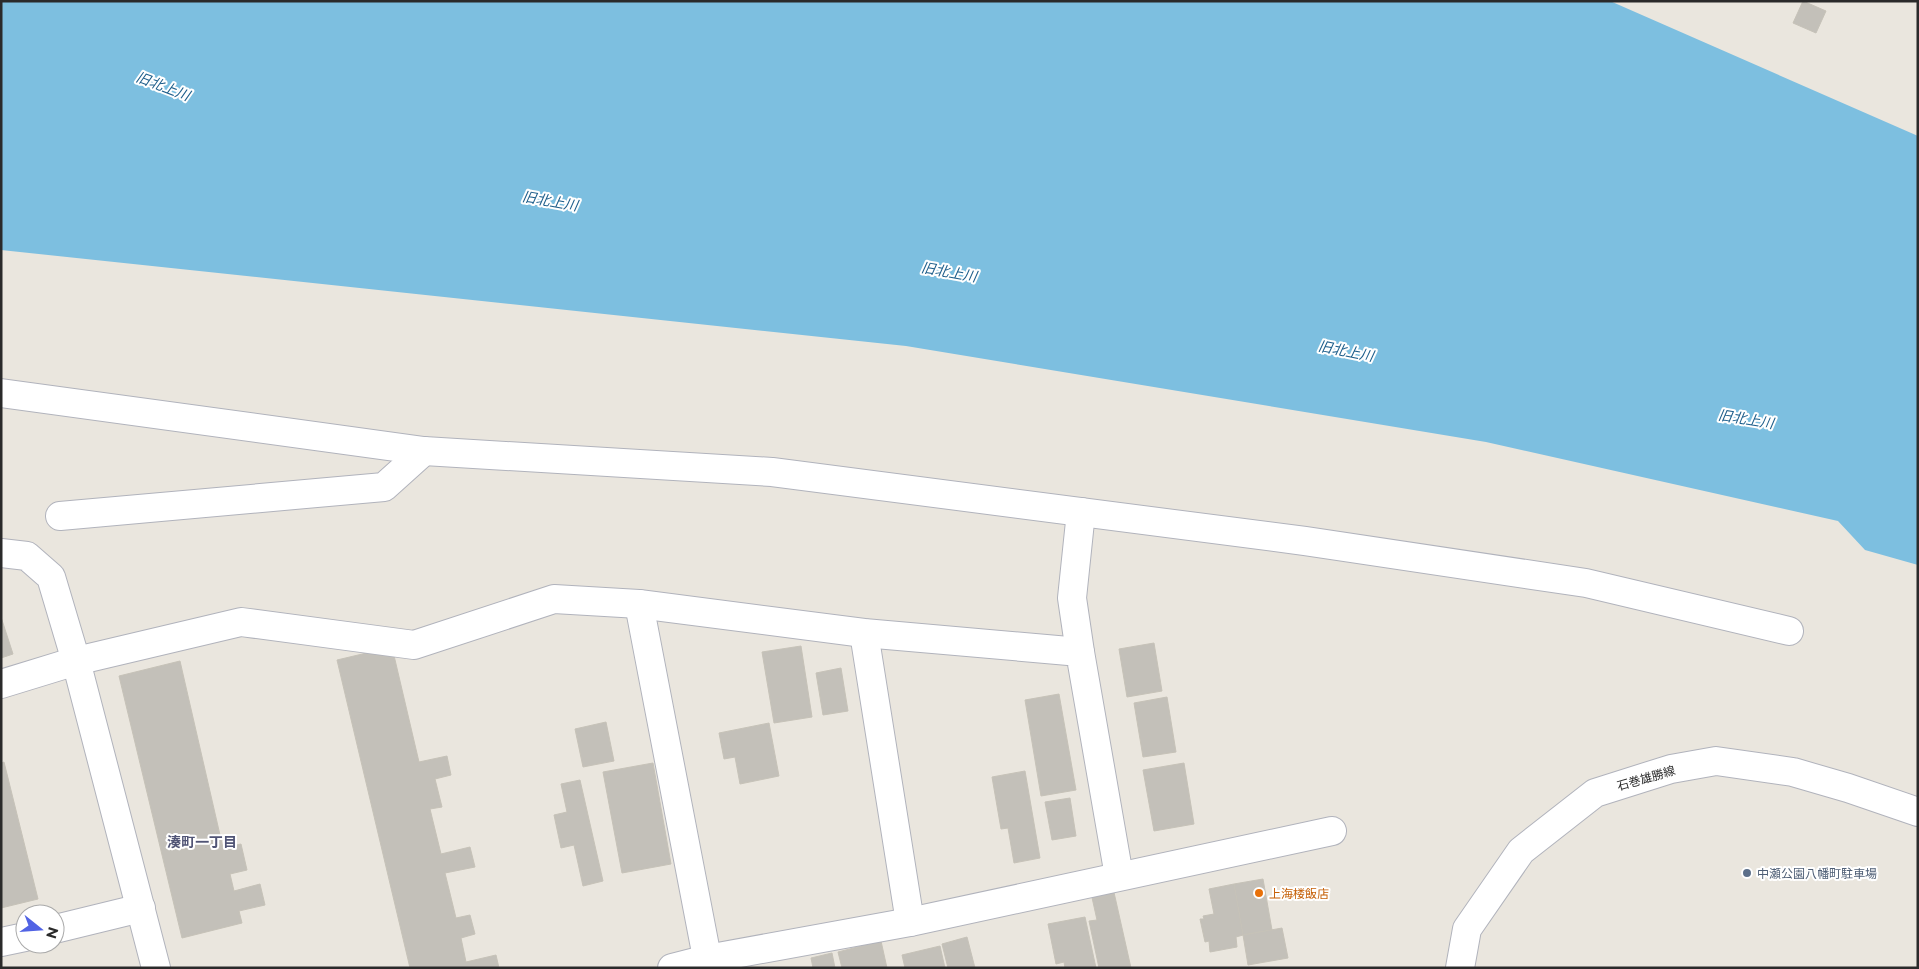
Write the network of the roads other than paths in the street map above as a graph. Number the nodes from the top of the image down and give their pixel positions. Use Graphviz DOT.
graph roads {
  1 [pos="1,393"];
  2 [pos="424,451"];
  3 [pos="1081,512"];
  4 [pos="60,516"];
  5 [pos="1,553"];
  6 [pos="639,604"];
  7 [pos="1789,631"];
  8 [pos="864,633"];
  9 [pos="1080,652"];
  10 [pos="76,661"];
  11 [pos="1,684"];
  12 [pos="1918,812"];
  13 [pos="1332,831"];
  14 [pos="1119,876"];
  15 [pos="141,908"];
  16 [pos="910,922"];
  17 [pos="65,927"];
  18 [pos="15,939"];
  19 [pos="1,942"];
  20 [pos="708,963"];
  21 [pos="156,968"];
  22 [pos="672,968"];
  23 [pos="1460,968"];
  1 -- 2 [label="street"];
  2 -- 3 [label="street"];
  2 -- 4 [label="street"];
  3 -- 7 [label="street"];
  3 -- 9 [label="street"];
  5 -- 10 [label="street"];
  6 -- 8 [label="street"];
  6 -- 10 [label="street"];
  6 -- 20 [label="street"];
  8 -- 9 [label="street"];
  8 -- 16 [label="street"];
  9 -- 14 [label="street"];
  10 -- 11 [label="street"];
  10 -- 15 [label="street"];
  12 -- 23 [label="street, 石巻雄勝線"];
  13 -- 14 [label="street"];
  14 -- 16 [label="street"];
  15 -- 17 [label="street"];
  15 -- 21 [label="street"];
  16 -- 20 [label="street"];
  18 -- 19 [label="street"];
  20 -- 22 [label="street"];
}
